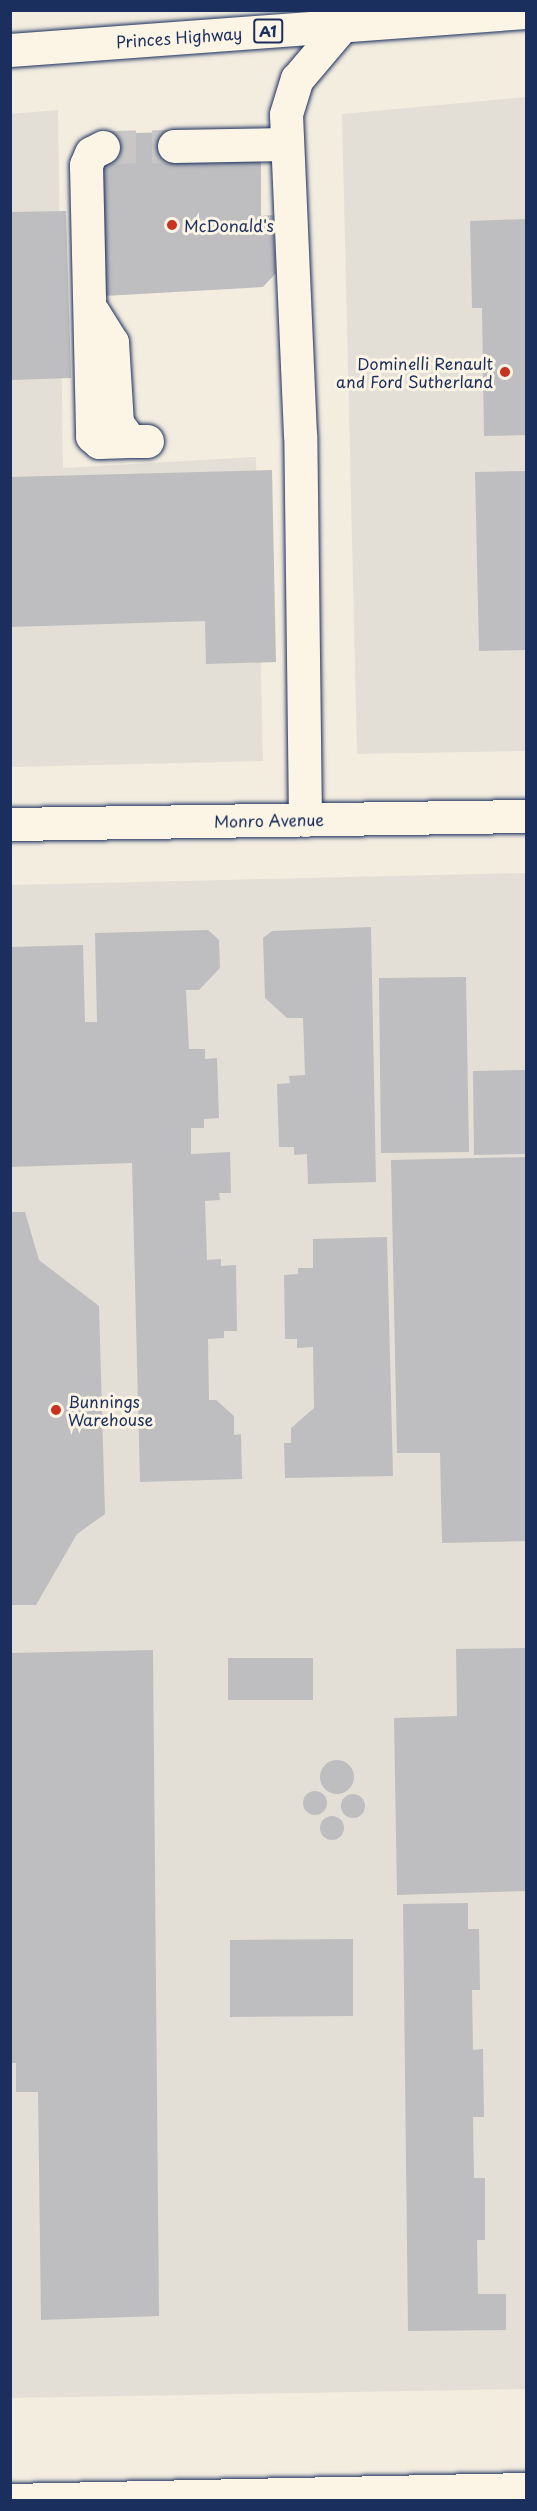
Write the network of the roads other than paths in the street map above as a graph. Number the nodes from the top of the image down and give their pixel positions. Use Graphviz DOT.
graph roads {
  1 [pos="526,12"];
  2 [pos="342,26"];
  3 [pos="10,50"];
  4 [pos="287,144"];
  5 [pos="174,146"];
  6 [pos="103,147"];
  7 [pos="140,441"];
  8 [pos="526,816"];
  9 [pos="305,820"];
  10 [pos="10,824"];
  11 [pos="526,2489"];
  12 [pos="10,2500"];
  1 -- 2 [label="main road, Princes Highway / A1"];
  2 -- 3 [label="main road, Princes Highway / A1"];
  2 -- 4 [label="main road"];
  4 -- 5 [label="main road"];
  4 -- 9 [label="main road"];
  6 -- 7 [label="main road"];
  8 -- 9 [label="main road, Monro Avenue"];
  9 -- 10 [label="main road, Monro Avenue"];
  11 -- 12 [label="main road"];
}
